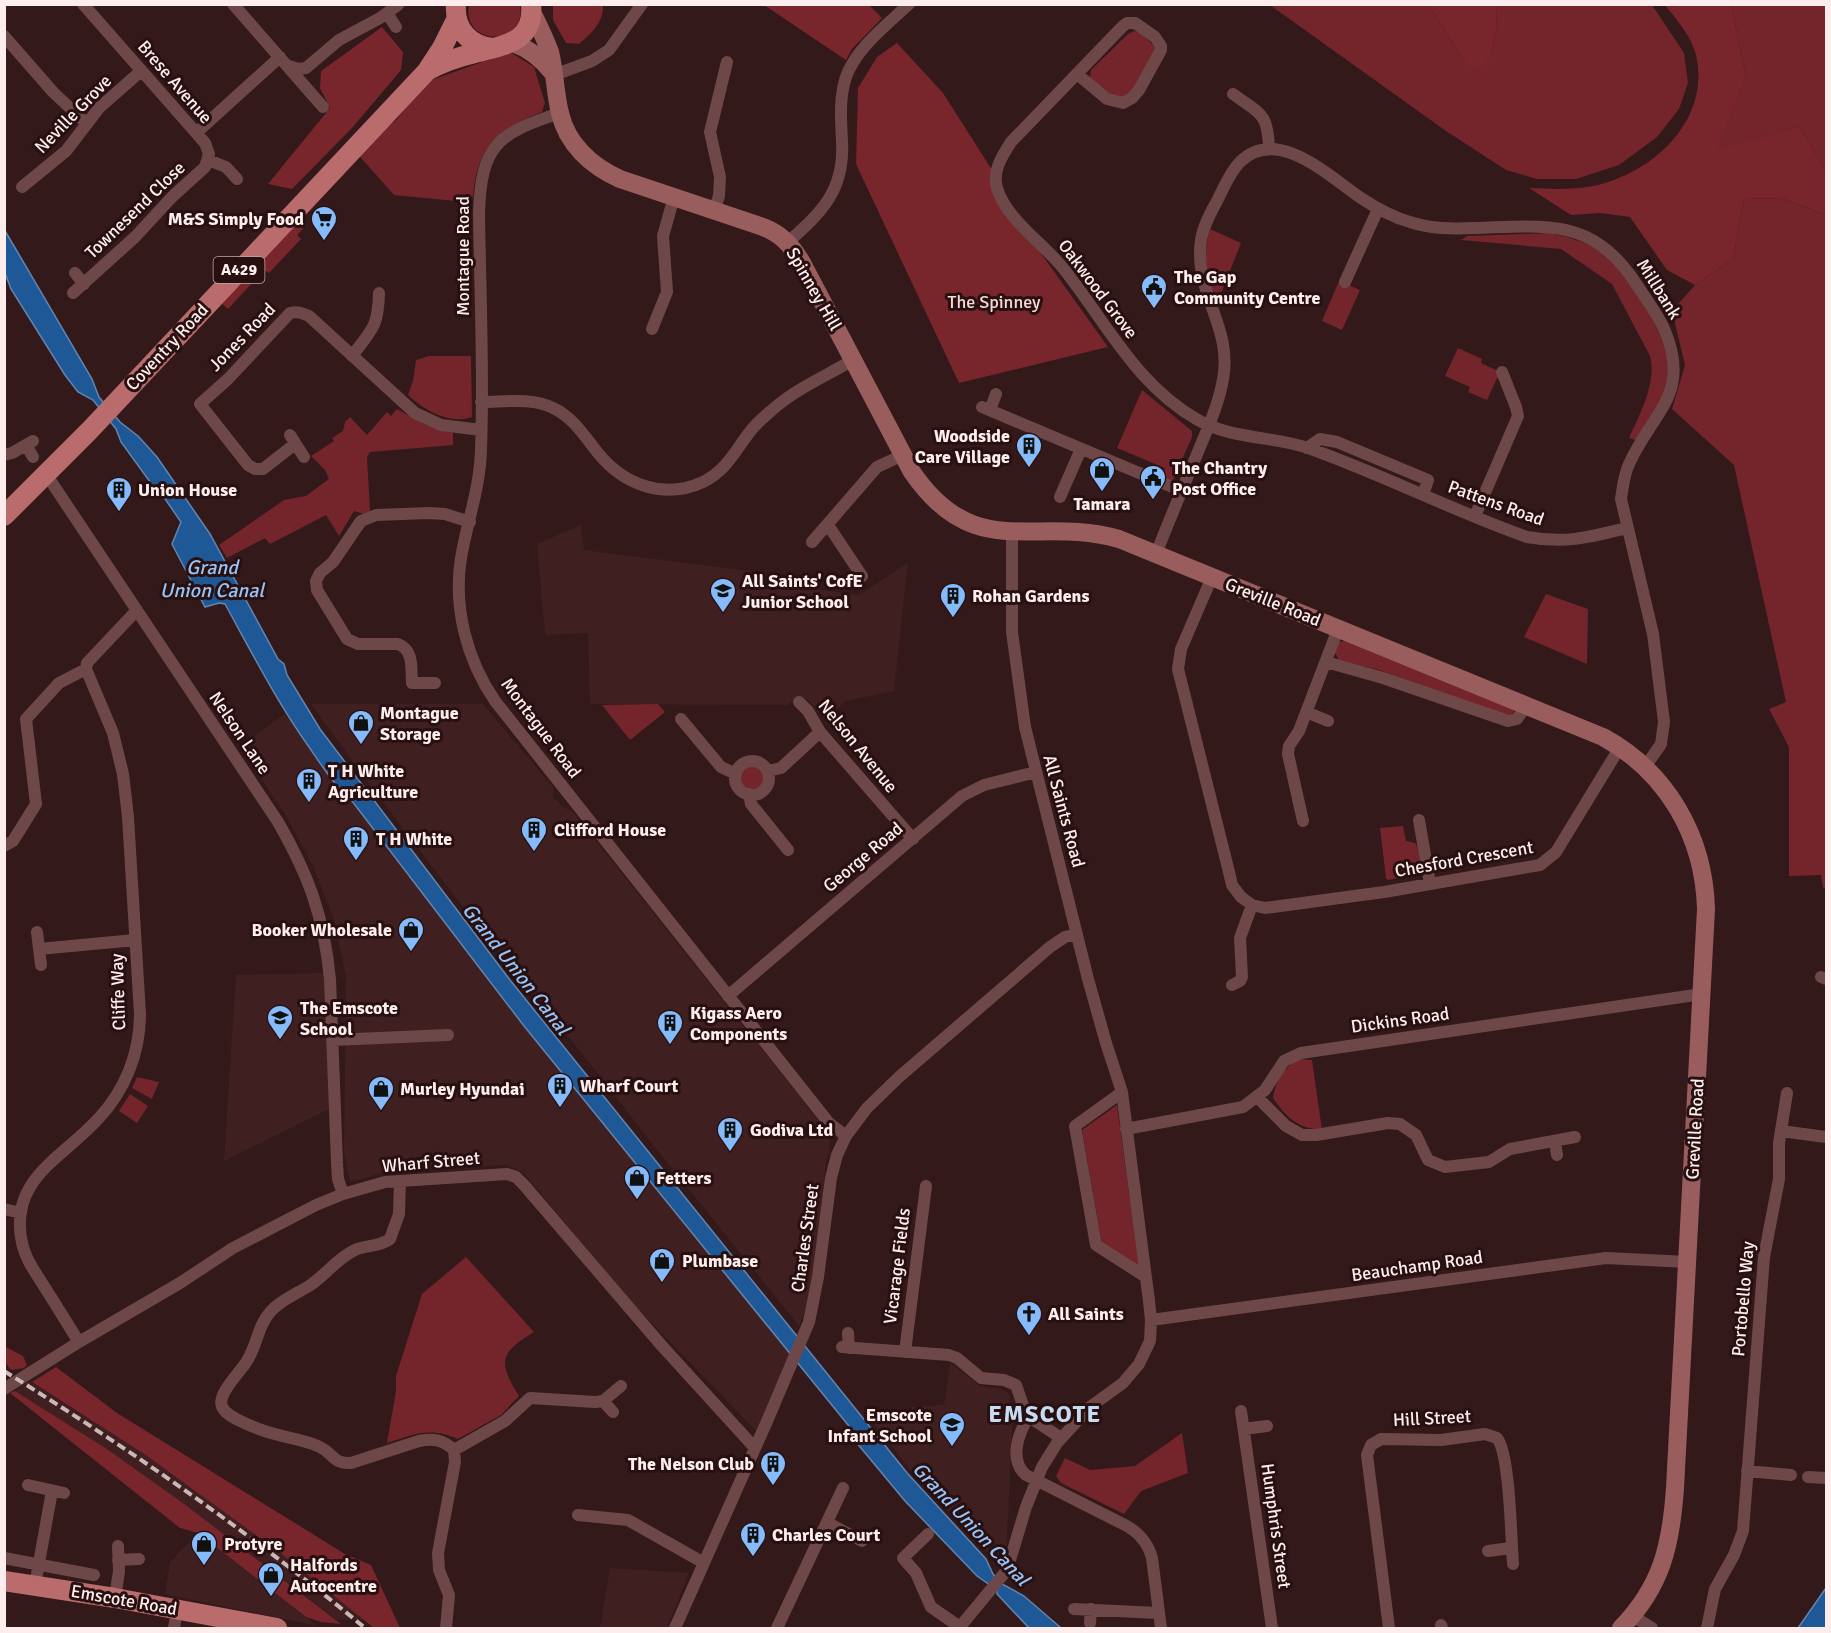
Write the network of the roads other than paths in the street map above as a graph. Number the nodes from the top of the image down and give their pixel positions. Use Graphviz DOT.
graph roads {
  1 [pos="83,4"];
  2 [pos="233,4"];
  3 [pos="642,4"];
  4 [pos="909,4"];
  5 [pos="398,5"];
  6 [pos="531,7"];
  7 [pos="456,12"];
  8 [pos="387,13"];
  9 [pos="396,27"];
  10 [pos="4,36"];
  11 [pos="504,45"];
  12 [pos="285,62"];
  13 [pos="727,62"];
  14 [pos="427,70"];
  15 [pos="141,71"];
  16 [pos="1077,74"];
  17 [pos="554,75"];
  18 [pos="1233,94"];
  19 [pos="323,107"];
  20 [pos="560,113"];
  21 [pos="87,124"];
  22 [pos="196,133"];
  23 [pos="1269,149"];
  24 [pos="208,160"];
  25 [pos="237,179"];
  26 [pos="30,185"];
  27 [pos="674,198"];
  28 [pos="1378,209"];
  29 [pos="714,211"];
  30 [pos="788,242"];
  31 [pos="75,273"];
  32 [pos="1345,282"];
  33 [pos="84,284"];
  34 [pos="73,293"];
  35 [pos="379,293"];
  36 [pos="652,329"];
  37 [pos="352,356"];
  38 [pos="853,360"];
  39 [pos="1502,372"];
  40 [pos="996,394"];
  41 [pos="481,402"];
  42 [pos="1209,426"];
  43 [pos="482,430"];
  44 [pos="1081,449"];
  45 [pos="4,455"];
  46 [pos="903,455"];
  47 [pos="33,457"];
  48 [pos="304,457"];
  49 [pos="46,474"];
  50 [pos="1182,491"];
  51 [pos="1060,496"];
  52 [pos="8,508"];
  53 [pos="1475,516"];
  54 [pos="470,522"];
  55 [pos="828,525"];
  56 [pos="1627,528"];
  57 [pos="1012,532"];
  58 [pos="812,542"];
  59 [pos="1156,554"];
  60 [pos="862,576"];
  61 [pos="1212,577"];
  62 [pos="137,610"];
  63 [pos="1338,629"];
  64 [pos="1326,662"];
  65 [pos="86,669"];
  66 [pos="435,683"];
  67 [pos="799,702"];
  68 [pos="1526,706"];
  69 [pos="1306,712"];
  70 [pos="681,719"];
  71 [pos="1328,721"];
  72 [pos="820,732"];
  73 [pos="1620,747"];
  74 [pos="1645,767"];
  75 [pos="768,771"];
  76 [pos="1036,772"];
  77 [pos="736,774"];
  78 [pos="749,794"];
  79 [pos="1419,820"];
  80 [pos="1303,821"];
  81 [pos="913,839"];
  82 [pos="4,846"];
  83 [pos="788,850"];
  84 [pos="1430,884"];
  85 [pos="1252,905"];
  86 [pos="37,932"];
  87 [pos="1077,934"];
  88 [pos="135,940"];
  89 [pos="39,949"];
  90 [pos="41,965"];
  91 [pos="1232,985"];
  92 [pos="1702,994"];
  93 [pos="728,996"];
  94 [pos="448,1035"];
  95 [pos="333,1040"];
  96 [pos="1122,1092"];
  97 [pos="1787,1093"];
  98 [pos="1257,1097"];
  99 [pos="1126,1129"];
  100 [pos="1781,1131"];
  101 [pos="846,1136"];
  102 [pos="1575,1137"];
  103 [pos="1827,1137"];
  104 [pos="1555,1141"];
  105 [pos="1557,1155"];
  106 [pos="400,1181"];
  107 [pos="926,1186"];
  108 [pos="343,1194"];
  109 [pos="4,1209"];
  110 [pos="21,1213"];
  111 [pos="1688,1262"];
  112 [pos="1146,1277"];
  113 [pos="1151,1320"];
  114 [pos="848,1333"];
  115 [pos="79,1342"];
  116 [pos="905,1352"];
  117 [pos="621,1386"];
  118 [pos="4,1389"];
  119 [pos="603,1401"];
  120 [pos="1241,1411"];
  121 [pos="613,1412"];
  122 [pos="1029,1416"];
  123 [pos="1267,1426"];
  124 [pos="1244,1429"];
  125 [pos="1061,1438"];
  126 [pos="755,1448"];
  127 [pos="454,1450"];
  128 [pos="1747,1471"];
  129 [pos="1791,1475"];
  130 [pos="1808,1477"];
  131 [pos="1827,1478"];
  132 [pos="1037,1480"];
  133 [pos="28,1485"];
  134 [pos="843,1488"];
  135 [pos="578,1516"];
  136 [pos="828,1523"];
  137 [pos="928,1534"];
  138 [pos="862,1541"];
  139 [pos="118,1546"];
  140 [pos="1511,1548"];
  141 [pos="1488,1551"];
  142 [pos="4,1558"];
  143 [pos="140,1559"];
  144 [pos="118,1560"];
  145 [pos="704,1563"];
  146 [pos="1513,1564"];
  147 [pos="39,1566"];
  148 [pos="94,1575"];
  149 [pos="4,1581"];
  150 [pos="35,1585"];
  151 [pos="115,1598"];
  152 [pos="1074,1609"];
  153 [pos="1091,1610"];
  154 [pos="1158,1613"];
  155 [pos="176,1619"];
  156 [pos="1627,1622"];
  157 [pos="1090,1623"];
  158 [pos="245,1625"];
  159 [pos="959,1628"];
  160 [pos="277,1629"];
  161 [pos="446,1629"];
  162 [pos="675,1629"];
  163 [pos="777,1629"];
  164 [pos="1161,1629"];
  165 [pos="1272,1629"];
  166 [pos="1389,1629"];
  167 [pos="1652,1629"];
  168 [pos="1707,1629"];
  1 -- 15 [label="street, Brese Avenue"];
  2 -- 12 [label="street"];
  3 -- 17 [label="street"];
  4 -- 30 [label="street"];
  5 -- 8 [label="street"];
  6 -- 11 [label="main road"];
  6 -- 17 [label="street, Spinney Hill"];
  7 -- 11 [label="main road, Coventry Road"];
  7 -- 14 [label="main road, Coventry Road"];
  8 -- 9 [label="street"];
  8 -- 12 [label="street"];
  10 -- 21 [label="street"];
  11 -- 14 [label="main road, Coventry Road"];
  11 -- 17 [label="street"];
  12 -- 19 [label="street"];
  12 -- 22 [label="street"];
  13 -- 29 [label="street"];
  14 -- 49 [label="main road, Coventry Road / A429"];
  15 -- 21 [label="street, Neville Grove"];
  15 -- 22 [label="street, Brese Avenue"];
  16 -- 16 [label="street, Oakwood Grove"];
  16 -- 42 [label="street, Oakwood Grove"];
  17 -- 20 [label="street, Spinney Hill"];
  18 -- 23 [label="street"];
  20 -- 27 [label="street, Spinney Hill"];
  20 -- 41 [label="street, Montague Road"];
  21 -- 26 [label="street, Neville Grove"];
  22 -- 24 [label="street, Brese Avenue"];
  23 -- 28 [label="street, Millbank"];
  23 -- 42 [label="street"];
  24 -- 25 [label="street"];
  24 -- 33 [label="street, Townesend Close"];
  27 -- 29 [label="street, Spinney Hill"];
  27 -- 36 [label="street"];
  28 -- 32 [label="street"];
  28 -- 56 [label="street, Millbank"];
  29 -- 30 [label="street, Spinney Hill"];
  30 -- 38 [label="street, Spinney Hill"];
  31 -- 33 [label="street, Townesend Close"];
  33 -- 34 [label="street, Townesend Close"];
  35 -- 37 [label="street"];
  37 -- 43 [label="street, Jones Road"];
  37 -- 48 [label="street, Jones Road"];
  38 -- 41 [label="street"];
  38 -- 46 [label="street, Spinney Hill"];
  39 -- 53 [label="street"];
  40 -- 44 [label="street"];
  41 -- 43 [label="street, Montague Road"];
  42 -- 50 [label="street"];
  42 -- 53 [label="street, Pattens Road"];
  43 -- 54 [label="street, Montague Road"];
  44 -- 50 [label="street"];
  44 -- 51 [label="street"];
  45 -- 47 [label="street"];
  46 -- 55 [label="street"];
  46 -- 57 [label="street, Spinney Hill"];
  49 -- 52 [label="main road, Coventry Road / A429"];
  49 -- 62 [label="street, Nelson Lane"];
  50 -- 59 [label="street"];
  53 -- 56 [label="street, Pattens Road"];
  54 -- 66 [label="street"];
  54 -- 93 [label="street, Montague Road"];
  55 -- 58 [label="street"];
  55 -- 60 [label="street"];
  56 -- 74 [label="street, Millbank"];
  57 -- 59 [label="street, Greville Road"];
  57 -- 76 [label="street, All Saints Road"];
  59 -- 61 [label="street, Greville Road"];
  61 -- 63 [label="street, Greville Road"];
  61 -- 85 [label="street"];
  62 -- 65 [label="street"];
  62 -- 95 [label="street, Nelson Lane"];
  63 -- 64 [label="street"];
  63 -- 68 [label="street, Greville Road"];
  64 -- 68 [label="street"];
  64 -- 69 [label="street"];
  65 -- 82 [label="street"];
  65 -- 88 [label="street, Cliffe Way"];
  67 -- 72 [label="street, Nelson Avenue"];
  68 -- 73 [label="street, Greville Road"];
  69 -- 71 [label="street"];
  69 -- 80 [label="street"];
  70 -- 77 [label="street"];
  72 -- 75 [label="street"];
  72 -- 81 [label="street, Nelson Avenue"];
  73 -- 74 [label="street, Greville Road"];
  73 -- 84 [label="street, Chesford Crescent"];
  74 -- 92 [label="street, Greville Road"];
  75 -- 77 [label="street"];
  75 -- 78 [label="street"];
  76 -- 81 [label="street, George Road"];
  76 -- 87 [label="street, All Saints Road"];
  77 -- 78 [label="street"];
  78 -- 83 [label="street"];
  79 -- 84 [label="street"];
  81 -- 93 [label="street, George Road"];
  84 -- 85 [label="street, Chesford Crescent"];
  85 -- 91 [label="street"];
  86 -- 89 [label="street"];
  87 -- 96 [label="street, All Saints Road"];
  87 -- 101 [label="street, Charles Street"];
  88 -- 89 [label="street"];
  88 -- 110 [label="street, Cliffe Way"];
  89 -- 90 [label="street"];
  92 -- 98 [label="street, Dickins Road"];
  92 -- 111 [label="street, Greville Road"];
  93 -- 101 [label="street, Montague Road"];
  94 -- 95 [label="street"];
  95 -- 108 [label="street, Nelson Lane"];
  96 -- 99 [label="street, All Saints Road"];
  96 -- 112 [label="street"];
  97 -- 100 [label="street, Portobello Way"];
  98 -- 99 [label="street, Dickins Road"];
  98 -- 104 [label="street"];
  99 -- 112 [label="street, All Saints Road"];
  100 -- 103 [label="street"];
  100 -- 128 [label="street, Portobello Way"];
  101 -- 126 [label="street, Charles Street"];
  102 -- 104 [label="street"];
  104 -- 105 [label="street"];
  106 -- 108 [label="street, Wharf Street"];
  106 -- 126 [label="street, Wharf Street"];
  106 -- 127 [label="street"];
  107 -- 116 [label="street, Vicarage Fields"];
  108 -- 115 [label="street, Wharf Street"];
  109 -- 110 [label="street"];
  110 -- 115 [label="street, Cliffe Way"];
  111 -- 113 [label="street, Beauchamp Road"];
  111 -- 156 [label="street, Greville Road"];
  112 -- 113 [label="street, All Saints Road"];
  113 -- 125 [label="street, All Saints Road"];
  114 -- 116 [label="street, Vicarage Fields"];
  115 -- 118 [label="street, Wharf Street"];
  116 -- 122 [label="street, Vicarage Fields"];
  117 -- 119 [label="street"];
  119 -- 121 [label="street"];
  119 -- 127 [label="street"];
  120 -- 124 [label="street, Humphris Street"];
  122 -- 125 [label="street"];
  122 -- 132 [label="street"];
  123 -- 124 [label="street"];
  124 -- 165 [label="street, Humphris Street"];
  125 -- 132 [label="street, All Saints Road"];
  126 -- 145 [label="street, Charles Street"];
  127 -- 161 [label="street"];
  128 -- 129 [label="street"];
  128 -- 168 [label="street, Portobello Way"];
  130 -- 131 [label="street"];
  132 -- 154 [label="street"];
  132 -- 159 [label="street, All Saints Road"];
  133 -- 147 [label="street"];
  134 -- 136 [label="street"];
  135 -- 145 [label="street"];
  136 -- 138 [label="street"];
  136 -- 163 [label="street"];
  137 -- 159 [label="street"];
  139 -- 144 [label="street"];
  140 -- 141 [label="street"];
  140 -- 146 [label="street, Hill Street"];
  140 -- 166 [label="street, Hill Street"];
  142 -- 147 [label="street"];
  143 -- 144 [label="street"];
  144 -- 151 [label="street"];
  145 -- 162 [label="street, Charles Street"];
  147 -- 148 [label="street"];
  147 -- 150 [label="street"];
  149 -- 150 [label="main road, Emscote Road"];
  150 -- 151 [label="main road, Emscote Road"];
  151 -- 155 [label="main road, Emscote Road"];
  152 -- 153 [label="street"];
  153 -- 154 [label="street"];
  153 -- 157 [label="street"];
  154 -- 164 [label="street"];
  155 -- 158 [label="main road, Emscote Road"];
  156 -- 167 [label="street"];
  158 -- 160 [label="main road, Emscote Road"];
}
